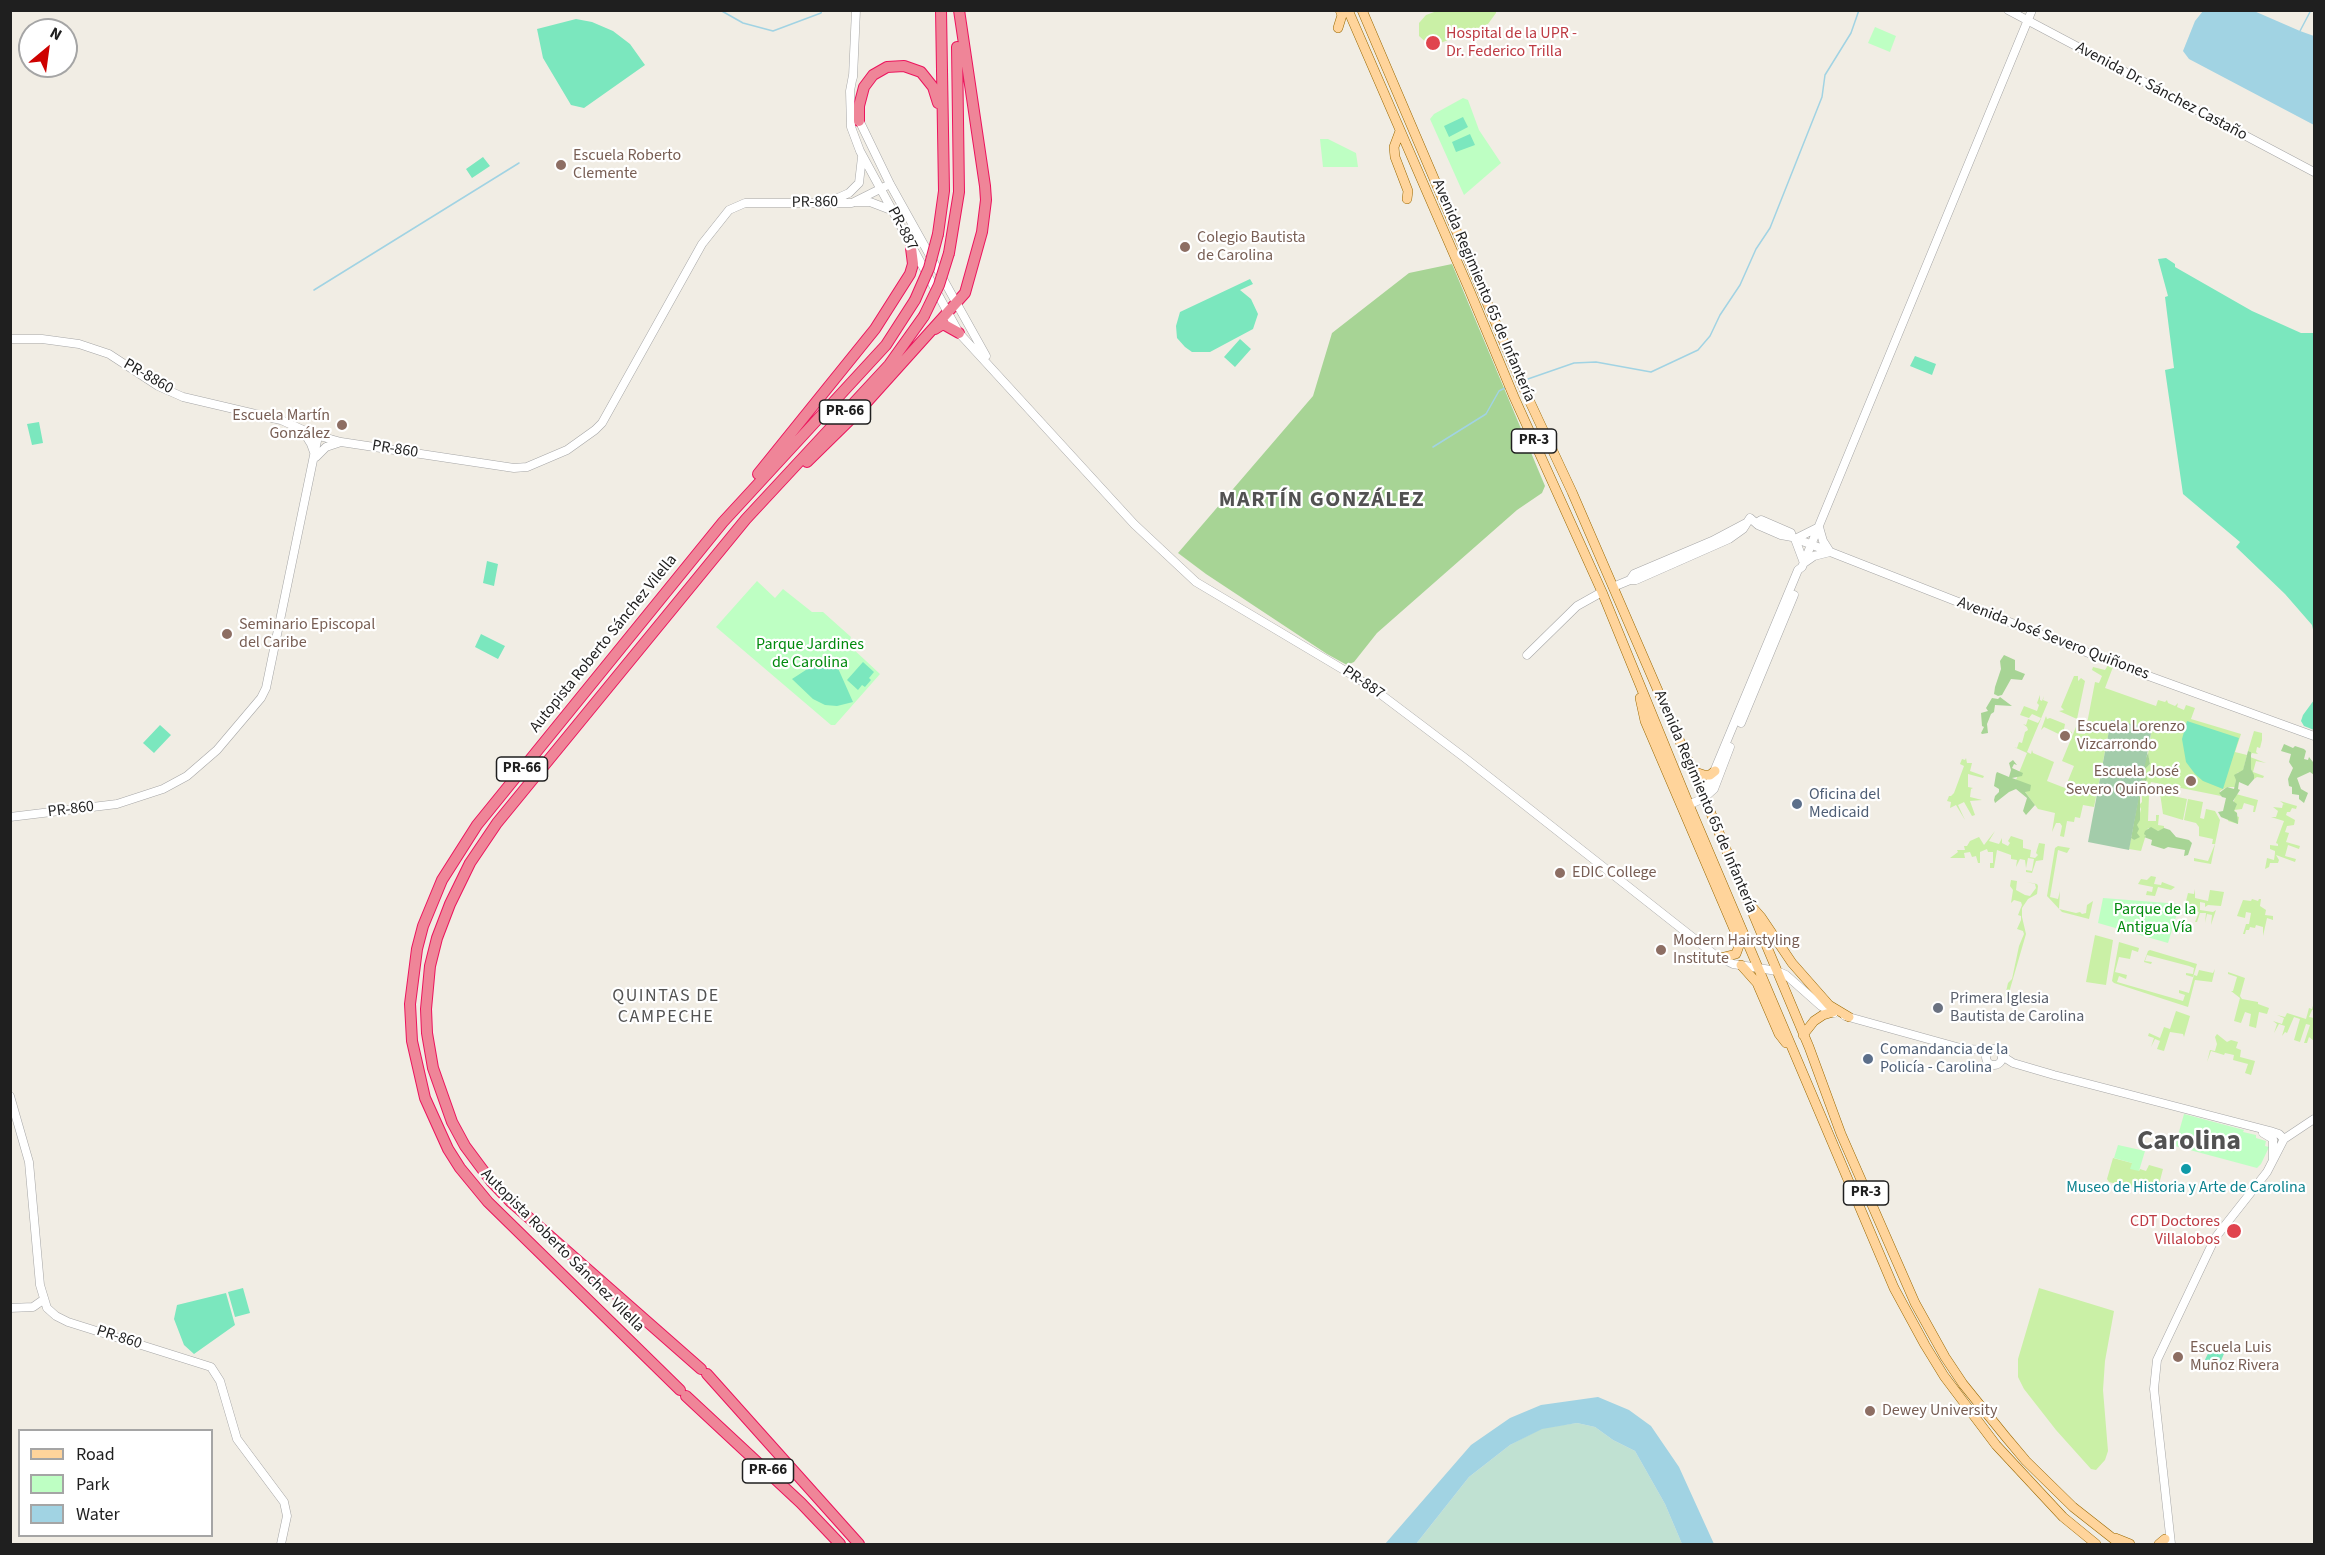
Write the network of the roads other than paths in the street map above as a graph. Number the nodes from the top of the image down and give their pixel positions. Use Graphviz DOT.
graph roads {
  1 [pos="856,10"];
  2 [pos="941,10"];
  3 [pos="957,10"];
  4 [pos="1340,10"];
  5 [pos="1348,10"];
  6 [pos="1362,10"];
  7 [pos="2008,10"];
  8 [pos="2032,10"];
  9 [pos="2028,21"];
  10 [pos="1338,28"];
  11 [pos="853,75"];
  12 [pos="859,121"];
  13 [pos="942,121"];
  14 [pos="1400,131"];
  15 [pos="862,155"];
  16 [pos="2314,172"];
  17 [pos="890,184"];
  18 [pos="880,189"];
  19 [pos="1407,199"];
  20 [pos="824,203"];
  21 [pos="852,203"];
  22 [pos="891,210"];
  23 [pos="911,248"];
  24 [pos="955,303"];
  25 [pos="947,312"];
  26 [pos="932,331"];
  27 [pos="959,333"];
  28 [pos="10,339"];
  29 [pos="993,368"];
  30 [pos="302,430"];
  31 [pos="318,436"];
  32 [pos="341,442"];
  33 [pos="315,458"];
  34 [pos="761,503"];
  35 [pos="1819,526"];
  36 [pos="1794,538"];
  37 [pos="1811,545"];
  38 [pos="1830,552"];
  39 [pos="694,559"];
  40 [pos="1803,565"];
  41 [pos="1613,587"];
  42 [pos="1602,592"];
  43 [pos="1527,655"];
  44 [pos="2314,736"];
  45 [pos="1692,771"];
  46 [pos="1715,771"];
  47 [pos="1707,795"];
  48 [pos="1685,807"];
  49 [pos="10,817"];
  50 [pos="1747,902"];
  51 [pos="1720,958"];
  52 [pos="1741,965"];
  53 [pos="1759,968"];
  54 [pos="1777,971"];
  55 [pos="1833,1012"];
  56 [pos="1849,1017"];
  57 [pos="1803,1035"];
  58 [pos="1990,1050"];
  59 [pos="1974,1051"];
  60 [pos="1794,1053"];
  61 [pos="2000,1060"];
  62 [pos="1987,1062"];
  63 [pos="10,1095"];
  64 [pos="2314,1119"];
  65 [pos="2257,1128"];
  66 [pos="2284,1139"];
  67 [pos="2273,1161"];
  68 [pos="43,1300"];
  69 [pos="10,1308"];
  70 [pos="2110,1536"];
  71 [pos="2165,1543"];
  72 [pos="281,1545"];
  73 [pos="840,1545"];
  74 [pos="859,1545"];
  75 [pos="2096,1545"];
  76 [pos="2120,1545"];
  77 [pos="2130,1545"];
  1 -- 11 [label="street, PR-887"];
  2 -- 13 [label="highway, Autopista Roberto Sánchez Vilella / PR-66"];
  3 -- 24 [label="highway"];
  3 -- 34 [label="highway, Autopista Roberto Sánchez Vilella / PR-66, bridge"];
  4 -- 10 [label="main road"];
  5 -- 14 [label="main road, Avenida Regimiento 65 de Infantería / PR-3"];
  6 -- 41 [label="main road, Avenida Regimiento 65 de Infantería / PR-3"];
  7 -- 9 [label="street, Avenida Dr. Sánchez Castaño"];
  8 -- 9 [label="street"];
  9 -- 16 [label="street, Avenida Dr. Sánchez Castaño"];
  9 -- 35 [label="street"];
  11 -- 12 [label="street, PR-887"];
  11 -- 15 [label="street, PR-887"];
  12 -- 13 [label="highway"];
  12 -- 17 [label="street, PR-887"];
  13 -- 39 [label="highway, Autopista Roberto Sánchez Vilella / PR-66, bridge"];
  14 -- 19 [label="main road"];
  14 -- 42 [label="main road, Avenida Regimiento 65 de Infantería / PR-3"];
  15 -- 18 [label="street, PR-887"];
  15 -- 20 [label="street"];
  17 -- 18 [label="street, PR-860 / PR-860"];
  17 -- 24 [label="street, PR-887"];
  18 -- 21 [label="street, PR-860 / PR-860"];
  18 -- 22 [label="street, PR-887"];
  20 -- 21 [label="street, PR-860 / PR-860"];
  20 -- 32 [label="street, PR-860 / PR-860"];
  21 -- 22 [label="street"];
  22 -- 23 [label="street, PR-887"];
  23 -- 25 [label="street, PR-887"];
  23 -- 39 [label="highway"];
  24 -- 25 [label="highway"];
  24 -- 29 [label="street, PR-887"];
  25 -- 26 [label="highway"];
  25 -- 27 [label="street, PR-887"];
  26 -- 27 [label="highway"];
  26 -- 34 [label="highway"];
  27 -- 29 [label="street, PR-887"];
  28 -- 30 [label="street, PR-8860 / PR-8860"];
  29 -- 51 [label="street, PR-887"];
  30 -- 31 [label="street, PR-8860 / PR-8860"];
  30 -- 33 [label="street"];
  31 -- 32 [label="street, PR-860 / PR-860"];
  31 -- 33 [label="street, PR-860 / PR-860"];
  32 -- 33 [label="street"];
  33 -- 49 [label="street, PR-860 / PR-860"];
  34 -- 74 [label="highway, Autopista Roberto Sánchez Vilella / PR-66"];
  35 -- 36 [label="street"];
  35 -- 37 [label="street"];
  35 -- 38 [label="street"];
  36 -- 37 [label="street, Avenida José Severo Quiñones"];
  36 -- 40 [label="street"];
  36 -- 41 [label="street, Avenida José Severo Quiñones"];
  37 -- 38 [label="street, Avenida José Severo Quiñones"];
  37 -- 40 [label="street"];
  38 -- 40 [label="street"];
  38 -- 44 [label="street, Avenida José Severo Quiñones"];
  39 -- 73 [label="highway, Autopista Roberto Sánchez Vilella / PR-66"];
  40 -- 46 [label="street"];
  40 -- 47 [label="street"];
  41 -- 45 [label="main road, Avenida Regimiento 65 de Infantería / PR-3"];
  42 -- 43 [label="street"];
  42 -- 48 [label="main road, Avenida Regimiento 65 de Infantería / PR-3"];
  45 -- 46 [label="main road"];
  45 -- 47 [label="main road, Avenida Regimiento 65 de Infantería / PR-3"];
  46 -- 47 [label="street"];
  47 -- 48 [label="street"];
  47 -- 50 [label="main road, Avenida Regimiento 65 de Infantería / PR-3"];
  48 -- 51 [label="main road"];
  48 -- 53 [label="main road, Avenida Regimiento 65 de Infantería / PR-3"];
  50 -- 54 [label="main road, Avenida Regimiento 65 de Infantería / PR-3"];
  50 -- 56 [label="main road"];
  51 -- 52 [label="street, PR-887"];
  52 -- 53 [label="street, PR-887"];
  52 -- 60 [label="main road"];
  53 -- 54 [label="street, PR-887"];
  53 -- 60 [label="main road, Avenida Regimiento 65 de Infantería / PR-3"];
  54 -- 55 [label="street"];
  54 -- 57 [label="main road, Avenida Regimiento 65 de Infantería / PR-3"];
  55 -- 56 [label="street"];
  55 -- 57 [label="main road"];
  56 -- 59 [label="street"];
  57 -- 70 [label="main road, Avenida Regimiento 65 de Infantería / PR-3"];
  58 -- 59 [label="street"];
  58 -- 61 [label="street"];
  58 -- 62 [label="street"];
  59 -- 62 [label="street"];
  60 -- 75 [label="main road, Avenida Regimiento 65 de Infantería / PR-3"];
  61 -- 62 [label="street"];
  61 -- 65 [label="street"];
  63 -- 68 [label="street"];
  64 -- 66 [label="street"];
  65 -- 66 [label="street"];
  65 -- 67 [label="street"];
  66 -- 67 [label="street"];
  67 -- 71 [label="street"];
  68 -- 69 [label="street"];
  68 -- 72 [label="street, PR-860 / PR-860"];
  70 -- 76 [label="main road, Avenida Regimiento 65 de Infantería / PR-3"];
  70 -- 77 [label="main road"];
}
